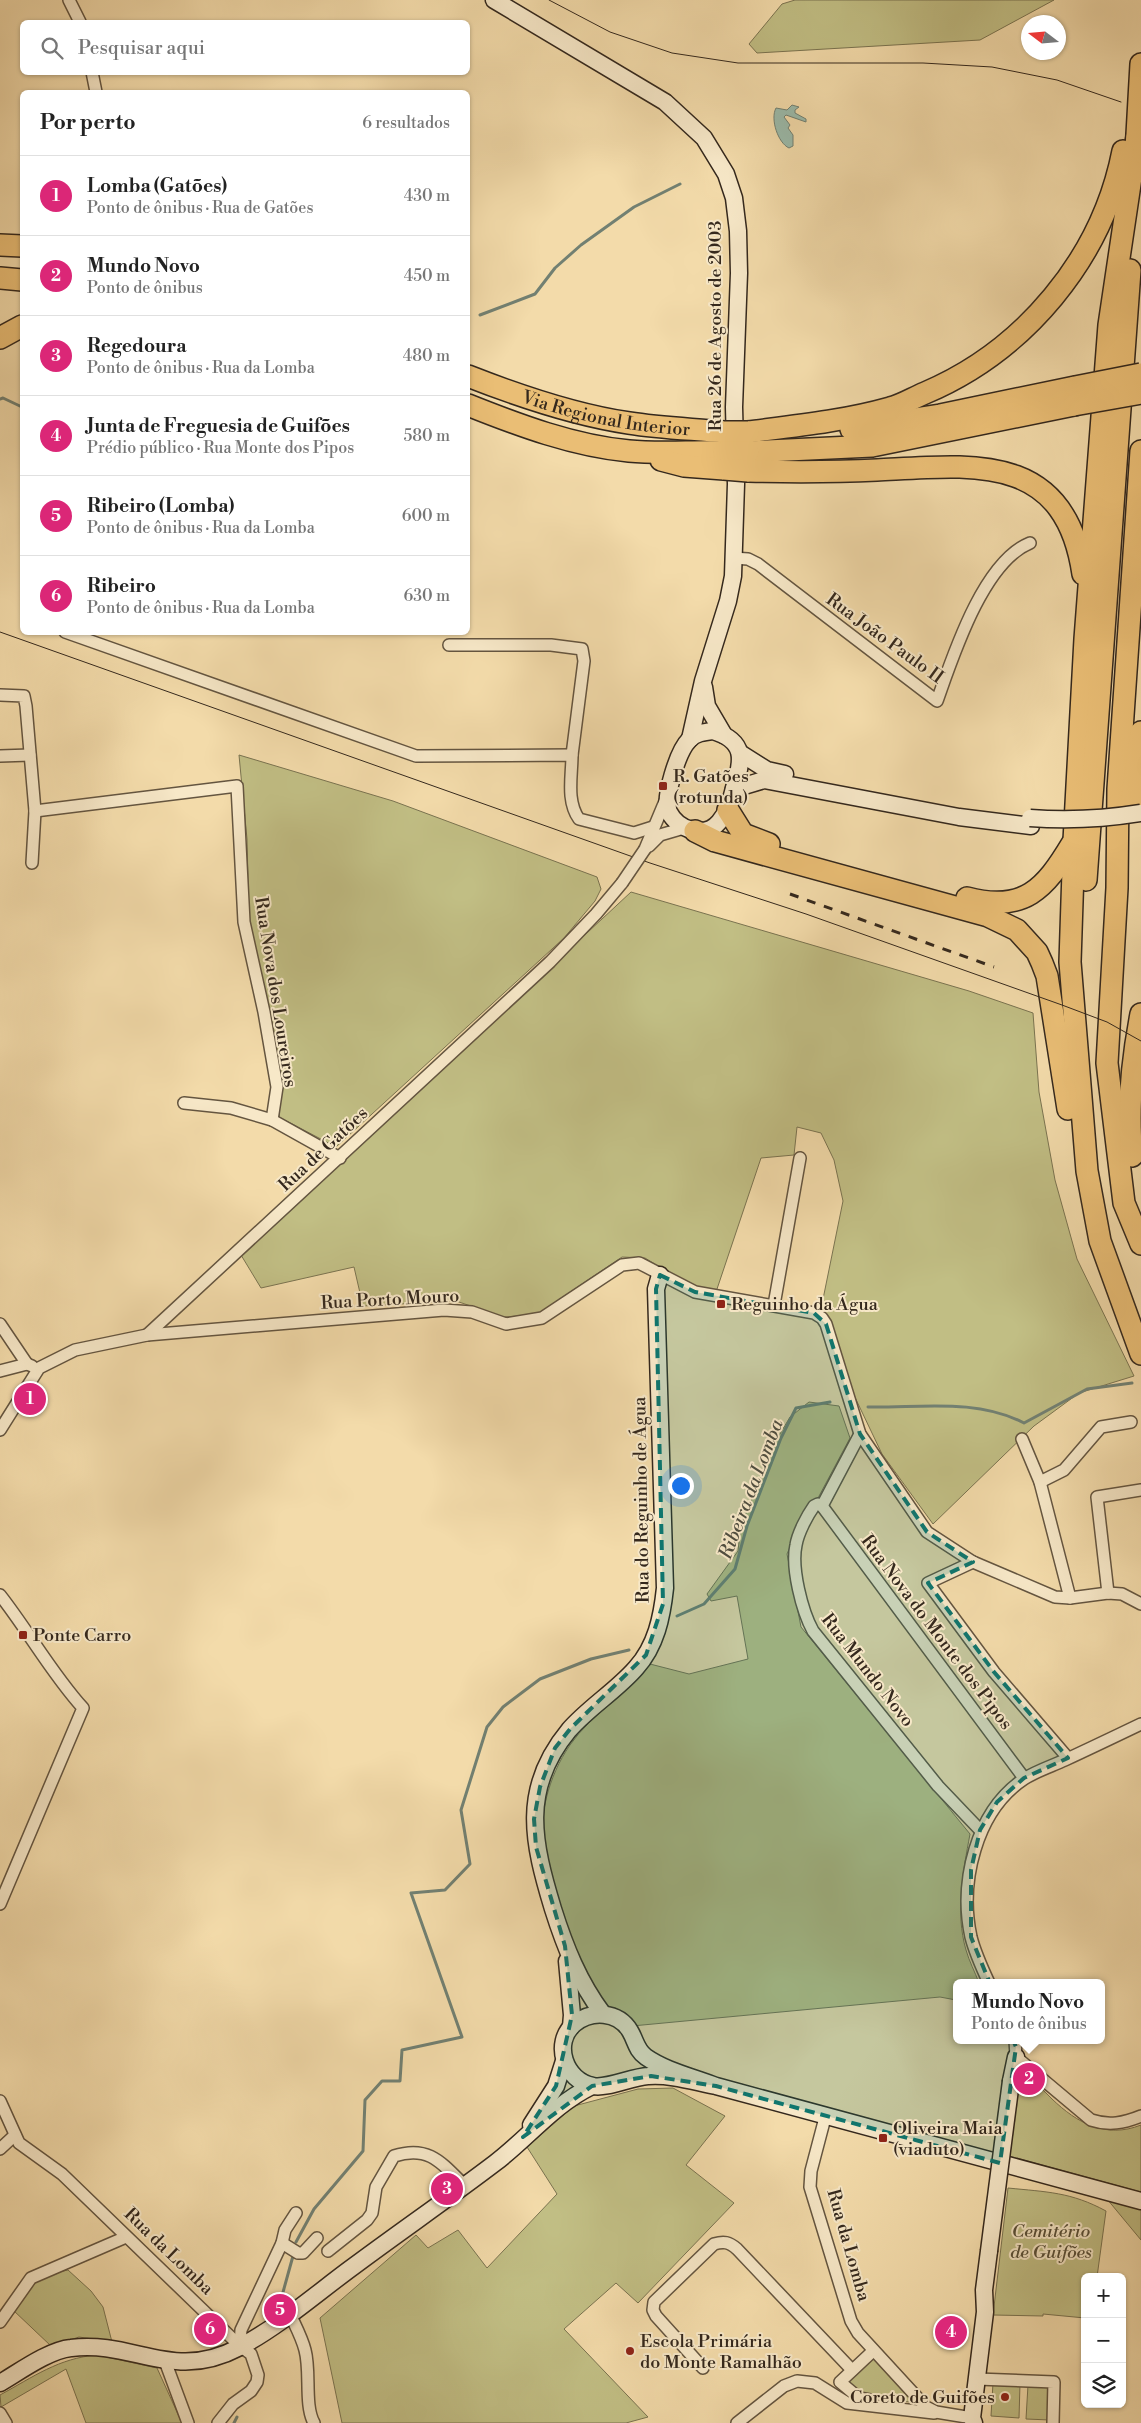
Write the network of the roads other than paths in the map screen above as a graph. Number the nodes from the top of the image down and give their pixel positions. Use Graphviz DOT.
graph roads {
  1 [pos="69,0"];
  2 [pos="494,0"];
  3 [pos="79,20"];
  4 [pos="1141,58"];
  5 [pos="1141,64"];
  6 [pos="93,75"];
  7 [pos="95,89"];
  8 [pos="1136,137"];
  9 [pos="0,245"];
  10 [pos="20,246"];
  11 [pos="0,278"];
  12 [pos="20,280"];
  13 [pos="20,327"];
  14 [pos="0,338"];
  15 [pos="1141,374"];
  16 [pos="470,377"];
  17 [pos="1141,393"];
  18 [pos="1074,396"];
  19 [pos="470,407"];
  20 [pos="724,451"];
  21 [pos="1141,451"];
  22 [pos="748,452"];
  23 [pos="1030,543"];
  24 [pos="733,558"];
  25 [pos="73,635"];
  26 [pos="1085,639"];
  27 [pos="449,645"];
  28 [pos="703,681"];
  29 [pos="0,694"];
  30 [pos="1141,732"];
  31 [pos="724,735"];
  32 [pos="690,739"];
  33 [pos="740,753"];
  34 [pos="30,755"];
  35 [pos="572,755"];
  36 [pos="0,756"];
  37 [pos="734,789"];
  38 [pos="667,797"];
  39 [pos="728,810"];
  40 [pos="35,812"];
  41 [pos="1141,813"];
  42 [pos="1031,822"];
  43 [pos="1141,822"];
  44 [pos="653,827"];
  45 [pos="690,830"];
  46 [pos="1074,841"];
  47 [pos="646,849"];
  48 [pos="32,863"];
  49 [pos="1117,888"];
  50 [pos="1141,1014"];
  51 [pos="1078,1073"];
  52 [pos="184,1103"];
  53 [pos="272,1120"];
  54 [pos="340,1158"];
  55 [pos="800,1158"];
  56 [pos="1100,1242"];
  57 [pos="1141,1243"];
  58 [pos="660,1275"];
  59 [pos="774,1305"];
  60 [pos="0,1324"];
  61 [pos="147,1335"];
  62 [pos="1141,1354"];
  63 [pos="27,1364"];
  64 [pos="40,1368"];
  65 [pos="0,1371"];
  66 [pos="1131,1422"];
  67 [pos="0,1430"];
  68 [pos="860,1434"];
  69 [pos="1022,1440"];
  70 [pos="1040,1482"];
  71 [pos="1141,1490"];
  72 [pos="822,1506"];
  73 [pos="973,1562"];
  74 [pos="1108,1593"];
  75 [pos="0,1596"];
  76 [pos="1070,1598"];
  77 [pos="1141,1604"];
  78 [pos="1141,1724"];
  79 [pos="1068,1758"];
  80 [pos="1024,1778"];
  81 [pos="980,1830"];
  82 [pos="0,1904"];
  83 [pos="565,1946"];
  84 [pos="987,1979"];
  85 [pos="603,2014"];
  86 [pos="571,2027"];
  87 [pos="634,2042"];
  88 [pos="1015,2044"];
  89 [pos="1016,2057"];
  90 [pos="564,2061"];
  91 [pos="619,2080"];
  92 [pos="592,2086"];
  93 [pos="716,2086"];
  94 [pos="0,2102"];
  95 [pos="826,2114"];
  96 [pos="1141,2116"];
  97 [pos="15,2135"];
  98 [pos="523,2137"];
  99 [pos="0,2149"];
  100 [pos="464,2185"];
  101 [pos="1141,2202"];
  102 [pos="296,2213"];
  103 [pos="126,2237"];
  104 [pos="317,2238"];
  105 [pos="282,2244"];
  106 [pos="328,2251"];
  107 [pos="290,2314"];
  108 [pos="0,2321"];
  109 [pos="240,2346"];
  110 [pos="873,2351"];
  111 [pos="165,2361"];
  112 [pos="703,2368"];
  113 [pos="852,2370"];
  114 [pos="976,2379"];
  115 [pos="0,2383"];
  116 [pos="931,2410"];
  117 [pos="0,2413"];
  118 [pos="973,2421"];
  119 [pos="6,2423"];
  120 [pos="188,2423"];
  121 [pos="218,2423"];
  122 [pos="314,2423"];
  123 [pos="737,2423"];
  124 [pos="1054,2423"];
  1 -- 3 [label="street"];
  2 -- 24 [label="main road, Rua 26 de Agosto de 2003"];
  4 -- 22 [label="highway"];
  5 -- 8 [label="highway"];
  6 -- 7 [label="street"];
  8 -- 26 [label="highway"];
  8 -- 51 [label="highway"];
  9 -- 10 [label="highway"];
  11 -- 12 [label="highway"];
  13 -- 14 [label="highway"];
  15 -- 18 [label="highway, bridge"];
  16 -- 20 [label="highway, Via Regional Interior"];
  17 -- 18 [label="highway, bridge"];
  18 -- 22 [label="highway"];
  19 -- 20 [label="highway, Via Regional Interior"];
  20 -- 22 [label="highway, Via Regional Interior, bridge"];
  20 -- 22 [label="highway, bridge"];
  21 -- 49 [label="highway"];
  22 -- 26 [label="highway"];
  23 -- 24 [label="street, Rua João Paulo II"];
  24 -- 28 [label="main road, Rua 26 de Agosto de 2003"];
  25 -- 35 [label="street"];
  26 -- 46 [label="highway"];
  27 -- 35 [label="street"];
  28 -- 31 [label="main road, Rua 26 de Agosto de 2003"];
  28 -- 32 [label="main road, Rua 26 de Agosto de 2003"];
  29 -- 34 [label="street"];
  30 -- 49 [label="highway"];
  31 -- 32 [label="main road"];
  31 -- 33 [label="main road"];
  32 -- 38 [label="main road"];
  33 -- 37 [label="main road"];
  33 -- 42 [label="main road"];
  34 -- 36 [label="street"];
  34 -- 40 [label="street"];
  35 -- 44 [label="street"];
  37 -- 39 [label="main road"];
  37 -- 42 [label="main road"];
  38 -- 44 [label="street, Rua de Gatões"];
  38 -- 45 [label="main road"];
  39 -- 45 [label="main road"];
  39 -- 46 [label="highway"];
  40 -- 48 [label="street"];
  40 -- 53 [label="street, Rua Nova dos Loureiros"];
  41 -- 42 [label="main road, bridge"];
  42 -- 43 [label="main road"];
  44 -- 47 [label="street, Rua de Gatões"];
  45 -- 47 [label="street, Rua de Gatões"];
  45 -- 56 [label="highway"];
  46 -- 51 [label="highway"];
  47 -- 54 [label="street, Rua de Gatões, bridge"];
  49 -- 57 [label="highway"];
  50 -- 57 [label="highway"];
  51 -- 56 [label="highway"];
  52 -- 53 [label="street"];
  53 -- 54 [label="street"];
  54 -- 61 [label="street, Rua de Gatões"];
  55 -- 59 [label="street"];
  56 -- 62 [label="highway"];
  58 -- 59 [label="street, Rua Porto Mouro"];
  58 -- 61 [label="street, Rua Porto Mouro"];
  58 -- 83 [label="main road, Rua do Reguinho de Água"];
  59 -- 68 [label="street, Rua Porto Mouro"];
  60 -- 63 [label="street"];
  61 -- 64 [label="street"];
  63 -- 64 [label="street"];
  63 -- 65 [label="street"];
  64 -- 67 [label="street"];
  66 -- 70 [label="street"];
  68 -- 72 [label="street, Rua Mundo Novo"];
  68 -- 73 [label="street, Rua Porto Mouro"];
  69 -- 70 [label="street"];
  70 -- 76 [label="street"];
  71 -- 74 [label="street"];
  72 -- 80 [label="street, Rua Nova do Monte dos Pipos"];
  72 -- 81 [label="street, Rua Mundo Novo"];
  73 -- 76 [label="street, Rua Porto Mouro"];
  73 -- 79 [label="street"];
  74 -- 76 [label="street, Rua Porto Mouro"];
  74 -- 77 [label="street, Rua Porto Mouro"];
  75 -- 82 [label="street"];
  78 -- 79 [label="street"];
  79 -- 80 [label="street"];
  80 -- 81 [label="street"];
  81 -- 84 [label="street"];
  83 -- 85 [label="main road, Rua do Reguinho de Água"];
  83 -- 86 [label="main road, Rua do Reguinho de Água"];
  85 -- 86 [label="main road"];
  85 -- 87 [label="main road"];
  86 -- 90 [label="main road"];
  87 -- 91 [label="main road"];
  87 -- 93 [label="main road"];
  88 -- 89 [label="street"];
  89 -- 96 [label="street"];
  89 -- 114 [label="main road, bridge"];
  90 -- 92 [label="main road"];
  90 -- 98 [label="main road"];
  91 -- 92 [label="main road"];
  91 -- 93 [label="main road"];
  92 -- 98 [label="main road"];
  93 -- 95 [label="main road"];
  94 -- 97 [label="street, Rua da Lomba"];
  95 -- 101 [label="main road"];
  95 -- 110 [label="street, Rua da Lomba"];
  97 -- 99 [label="street"];
  97 -- 103 [label="street, Rua da Lomba"];
  98 -- 100 [label="main road"];
  100 -- 106 [label="street"];
  100 -- 107 [label="main road"];
  102 -- 105 [label="street"];
  103 -- 108 [label="street"];
  103 -- 109 [label="street, Rua da Lomba"];
  104 -- 105 [label="street"];
  105 -- 109 [label="street"];
  107 -- 109 [label="main road"];
  107 -- 122 [label="street"];
  109 -- 111 [label="main road"];
  109 -- 121 [label="street, Rua da Lomba"];
  110 -- 113 [label="street"];
  110 -- 116 [label="street, Rua da Lomba"];
  111 -- 115 [label="main road"];
  111 -- 120 [label="street"];
  112 -- 113 [label="street"];
  113 -- 116 [label="street"];
  114 -- 118 [label="main road"];
  114 -- 124 [label="street"];
  116 -- 118 [label="street"];
  116 -- 123 [label="street"];
  117 -- 119 [label="street"];
}
